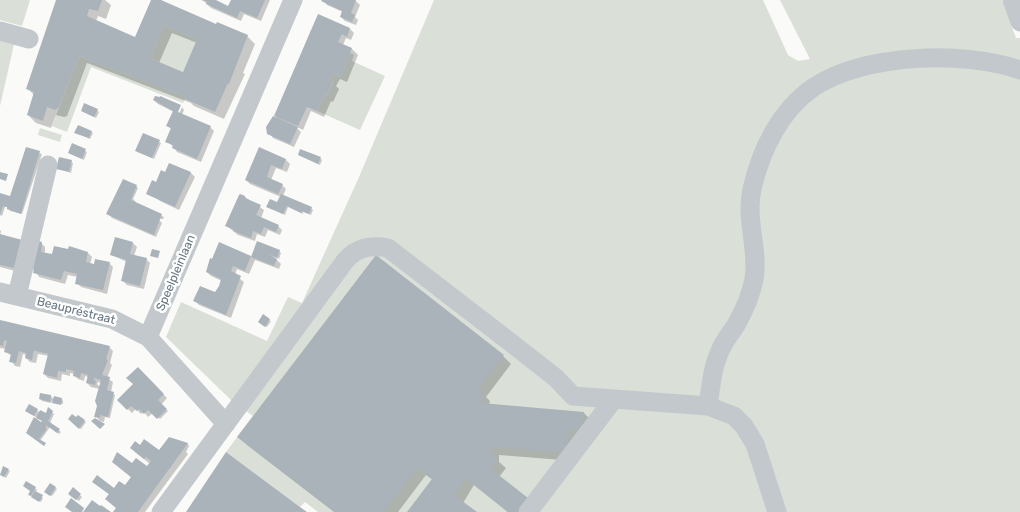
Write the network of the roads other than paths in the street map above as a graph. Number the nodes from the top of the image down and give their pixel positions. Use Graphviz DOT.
graph roads {
  1 [pos="293,0"];
  2 [pos="1012,0"];
  3 [pos="1020,22"];
  4 [pos="0,31"];
  5 [pos="30,39"];
  6 [pos="1020,70"];
  7 [pos="48,166"];
  8 [pos="9,294"];
  9 [pos="148,337"];
  10 [pos="614,399"];
  11 [pos="708,406"];
  12 [pos="226,424"];
  13 [pos="161,512"];
  14 [pos="528,512"];
  15 [pos="777,512"];
  1 -- 9 [label="street, Speelpleinlaan"];
  2 -- 3 [label="street"];
  4 -- 5 [label="street"];
  6 -- 11 [label="street"];
  7 -- 8 [label="street"];
  8 -- 9 [label="street, Beaupréstraat"];
  9 -- 12 [label="street"];
  10 -- 11 [label="street"];
  10 -- 12 [label="street"];
  10 -- 14 [label="street"];
  11 -- 15 [label="street"];
  12 -- 13 [label="street"];
}
